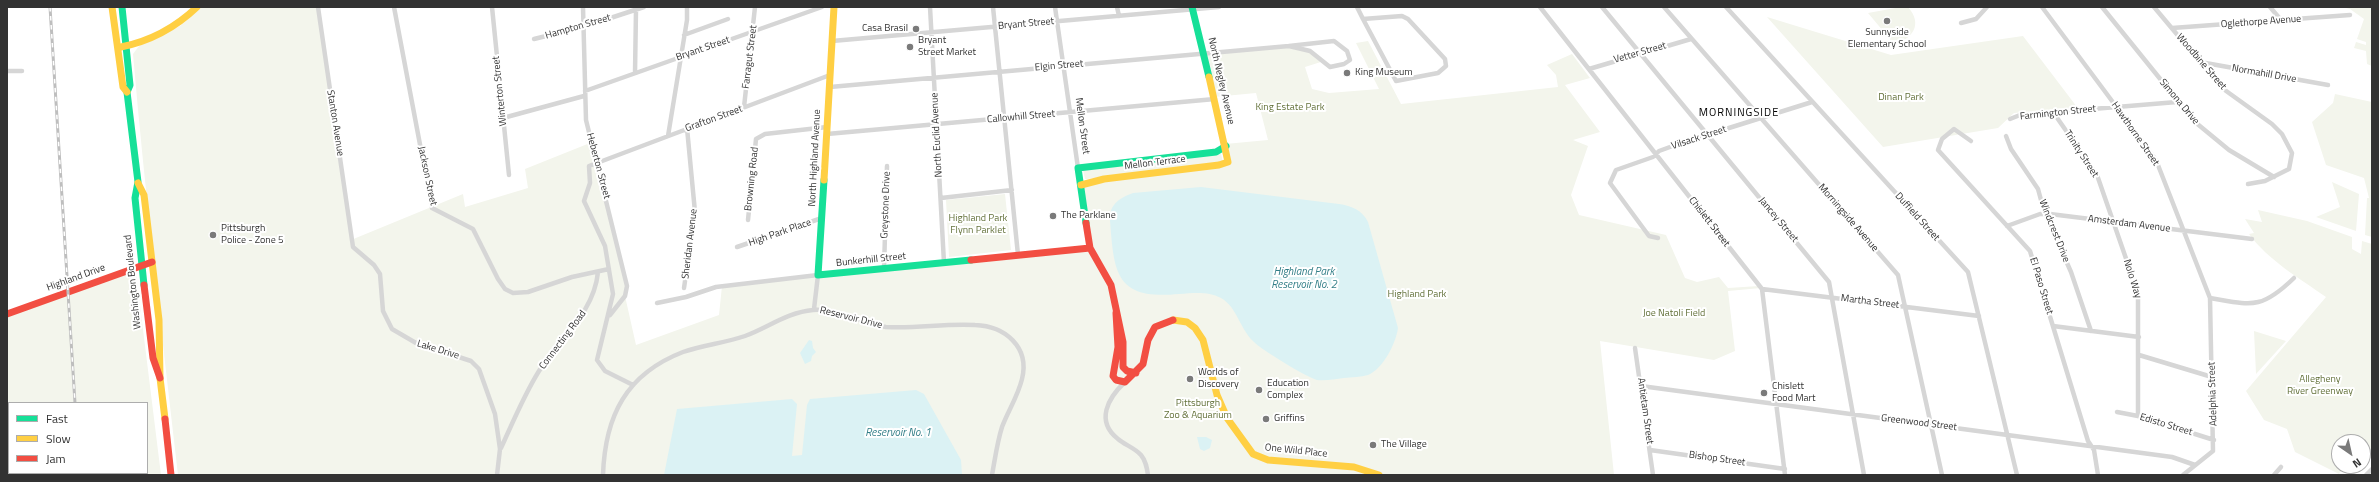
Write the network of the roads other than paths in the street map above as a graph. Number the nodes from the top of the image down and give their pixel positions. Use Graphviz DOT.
graph roads {
  1 [pos="112,7"];
  2 [pos="122,7"];
  3 [pos="193,7"];
  4 [pos="197,7"];
  5 [pos="318,7"];
  6 [pos="394,7"];
  7 [pos="492,7"];
  8 [pos="583,7"];
  9 [pos="644,7"];
  10 [pos="687,7"];
  11 [pos="755,7"];
  12 [pos="822,7"];
  13 [pos="834,7"];
  14 [pos="930,7"];
  15 [pos="994,7"];
  16 [pos="1055,7"];
  17 [pos="1117,7"];
  18 [pos="1219,7"];
  19 [pos="1357,7"];
  20 [pos="1540,7"];
  21 [pos="1602,7"];
  22 [pos="1664,7"];
  23 [pos="1726,7"];
  24 [pos="1987,7"];
  25 [pos="2042,7"];
  26 [pos="2102,7"];
  27 [pos="2154,7"];
  28 [pos="2270,7"];
  29 [pos="1193,8"];
  30 [pos="636,10"];
  31 [pos="2350,15"];
  32 [pos="1119,16"];
  33 [pos="728,19"];
  34 [pos="1363,19"];
  35 [pos="2281,20"];
  36 [pos="1057,21"];
  37 [pos="1961,23"];
  38 [pos="583,27"];
  39 [pos="996,27"];
  40 [pos="2172,28"];
  41 [pos="753,31"];
  42 [pos="932,32"];
  43 [pos="684,34"];
  44 [pos="534,39"];
  45 [pos="1691,39"];
  46 [pos="832,41"];
  47 [pos="1310,43"];
  48 [pos="126,44"];
  49 [pos="1289,46"];
  50 [pos="117,47"];
  51 [pos="1310,51"];
  52 [pos="1204,53"];
  53 [pos="1640,53"];
  54 [pos="681,56"];
  55 [pos="2200,62"];
  56 [pos="1063,66"];
  57 [pos="1589,69"];
  58 [pos="7,71"];
  59 [pos="22,71"];
  60 [pos="1000,72"];
  61 [pos="635,73"];
  62 [pos="830,76"];
  63 [pos="934,78"];
  64 [pos="2328,85"];
  65 [pos="830,87"];
  66 [pos="585,91"];
  67 [pos="127,92"];
  68 [pos="584,96"];
  69 [pos="1215,99"];
  70 [pos="1812,102"];
  71 [pos="2177,102"];
  72 [pos="744,107"];
  73 [pos="2116,107"];
  74 [pos="1070,112"];
  75 [pos="2053,112"];
  76 [pos="503,118"];
  77 [pos="1005,118"];
  78 [pos="1761,118"];
  79 [pos="2010,119"];
  80 [pos="937,124"];
  81 [pos="687,128"];
  82 [pos="827,131"];
  83 [pos="1708,135"];
  84 [pos="668,136"];
  85 [pos="2006,136"];
  86 [pos="1971,141"];
  87 [pos="1226,146"];
  88 [pos="1656,154"];
  89 [pos="1229,159"];
  90 [pos="598,162"];
  91 [pos="887,166"];
  92 [pos="1078,168"];
  93 [pos="509,176"];
  94 [pos="2274,177"];
  95 [pos="138,182"];
  96 [pos="2248,184"];
  97 [pos="1081,185"];
  98 [pos="1012,190"];
  99 [pos="941,198"];
  100 [pos="2046,214"];
  101 [pos="822,218"];
  102 [pos="748,220"];
  103 [pos="2113,222"];
  104 [pos="2007,226"];
  105 [pos="2184,231"];
  106 [pos="1658,238"];
  107 [pos="2252,239"];
  108 [pos="351,240"];
  109 [pos="737,247"];
  110 [pos="1090,248"];
  111 [pos="1018,255"];
  112 [pos="152,262"];
  113 [pos="944,263"];
  114 [pos="141,266"];
  115 [pos="609,268"];
  116 [pos="884,269"];
  117 [pos="598,272"];
  118 [pos="818,275"];
  119 [pos="2294,278"];
  120 [pos="684,288"];
  121 [pos="1762,289"];
  122 [pos="1832,298"];
  123 [pos="2210,298"];
  124 [pos="657,303"];
  125 [pos="1906,307"];
  126 [pos="814,310"];
  127 [pos="1116,313"];
  128 [pos="7,314"];
  129 [pos="1979,316"];
  130 [pos="608,317"];
  131 [pos="2054,326"];
  132 [pos="2091,331"];
  133 [pos="2139,337"];
  134 [pos="1635,348"];
  135 [pos="2138,355"];
  136 [pos="1136,373"];
  137 [pos="2212,377"];
  138 [pos="160,378"];
  139 [pos="1125,382"];
  140 [pos="633,385"];
  141 [pos="1641,386"];
  142 [pos="1776,404"];
  143 [pos="2117,412"];
  144 [pos="1853,414"];
  145 [pos="2138,416"];
  146 [pos="1931,425"];
  147 [pos="2009,435"];
  148 [pos="2214,440"];
  149 [pos="2091,446"];
  150 [pos="500,449"];
  151 [pos="1650,450"];
  152 [pos="2195,465"];
  153 [pos="2372,469"];
  154 [pos="1785,472"];
  155 [pos="171,475"];
  156 [pos="497,475"];
  157 [pos="603,475"];
  158 [pos="992,475"];
  159 [pos="1148,475"];
  160 [pos="1380,475"];
  161 [pos="1653,475"];
  162 [pos="1864,475"];
  163 [pos="1942,475"];
  164 [pos="2017,475"];
  165 [pos="2098,475"];
  166 [pos="2183,475"];
  167 [pos="2274,475"];
  168 [pos="2278,475"];
  169 [pos="2366,475"];
  1 -- 50 [label="main road, Washington Boulevard"];
  2 -- 48 [label="main road, Washington Boulevard"];
  3 -- 48 [label="main road"];
  4 -- 48 [label="main road"];
  5 -- 108 [label="street, Stanton Avenue"];
  6 -- 117 [label="street, Jackson Street"];
  7 -- 76 [label="street, Winterton Street"];
  8 -- 38 [label="street, Heberton Street"];
  9 -- 30 [label="street, Hampton Street"];
  10 -- 43 [label="street"];
  11 -- 41 [label="street, Farragut Street"];
  12 -- 41 [label="street, Bryant Street"];
  13 -- 46 [label="main road, North Highland Avenue"];
  14 -- 42 [label="street, North Euclid Avenue"];
  15 -- 39 [label="street"];
  16 -- 36 [label="street, Mellon Street"];
  17 -- 32 [label="street"];
  18 -- 29 [label="street, Bryant Street"];
  19 -- 34 [label="street"];
  20 -- 57 [label="street, Chislett Street"];
  21 -- 53 [label="street, Jancey Street"];
  22 -- 45 [label="street, Morningside Avenue"];
  23 -- 70 [label="street, Duffield Street"];
  24 -- 37 [label="street"];
  25 -- 73 [label="street, Hawthorne Street"];
  26 -- 71 [label="street, Simona Drive"];
  27 -- 40 [label="street, Woodbine Street"];
  28 -- 35 [label="street"];
  29 -- 32 [label="street, Bryant Street"];
  29 -- 52 [label="main road, North Negley Avenue"];
  30 -- 38 [label="street, Hampton Street"];
  30 -- 61 [label="street"];
  31 -- 35 [label="street, Oglethorpe Avenue"];
  32 -- 36 [label="street, Bryant Street"];
  33 -- 43 [label="street"];
  34 -- 34 [label="street"];
  35 -- 40 [label="street, Oglethorpe Avenue"];
  36 -- 39 [label="street, Bryant Street"];
  36 -- 56 [label="street, Mellon Street"];
  38 -- 44 [label="street, Hampton Street"];
  38 -- 66 [label="street, Heberton Street"];
  39 -- 42 [label="street, Bryant Street"];
  39 -- 60 [label="street"];
  40 -- 55 [label="street, Woodbine Street"];
  41 -- 54 [label="street, Bryant Street"];
  41 -- 72 [label="street, Farragut Street"];
  42 -- 46 [label="street, Bryant Street"];
  42 -- 63 [label="street, North Euclid Avenue"];
  43 -- 54 [label="street"];
  45 -- 53 [label="street, Vetter Street"];
  45 -- 78 [label="street, Morningside Avenue"];
  46 -- 62 [label="main road, North Highland Avenue"];
  47 -- 49 [label="street, Elgin Street"];
  47 -- 51 [label="street"];
  47 -- 51 [label="street, Elgin Street"];
  48 -- 50 [label="main road"];
  48 -- 67 [label="main road, Washington Boulevard"];
  49 -- 51 [label="street, Elgin Street"];
  49 -- 52 [label="street, Elgin Street"];
  50 -- 67 [label="main road, Washington Boulevard"];
  52 -- 56 [label="street, Elgin Street"];
  52 -- 69 [label="main road, North Negley Avenue"];
  53 -- 57 [label="street, Vetter Street"];
  53 -- 83 [label="street, Jancey Street"];
  54 -- 61 [label="street, Bryant Street"];
  54 -- 84 [label="street"];
  55 -- 64 [label="street, Normahill Drive"];
  55 -- 94 [label="street, Woodbine Street"];
  56 -- 60 [label="street, Elgin Street"];
  56 -- 74 [label="street, Mellon Street"];
  57 -- 88 [label="street, Chislett Street"];
  58 -- 59 [label="street"];
  60 -- 63 [label="street, Elgin Street"];
  60 -- 77 [label="street"];
  61 -- 66 [label="street, Bryant Street"];
  62 -- 65 [label="main road, North Highland Avenue"];
  62 -- 72 [label="street, Grafton Street"];
  63 -- 65 [label="street, Elgin Street"];
  63 -- 80 [label="street, North Euclid Avenue"];
  65 -- 82 [label="main road, North Highland Avenue"];
  66 -- 68 [label="street, Heberton Street"];
  67 -- 95 [label="main road, Washington Boulevard"];
  68 -- 76 [label="street"];
  68 -- 90 [label="street, Heberton Street"];
  69 -- 74 [label="street, Callowhill Street"];
  69 -- 87 [label="main road, North Negley Avenue"];
  70 -- 78 [label="street, Vilsack Street"];
  70 -- 129 [label="street, Duffield Street"];
  71 -- 73 [label="street, Farmington Street"];
  71 -- 94 [label="street, Simona Drive"];
  72 -- 81 [label="street, Grafton Street"];
  73 -- 75 [label="street, Farmington Street"];
  73 -- 105 [label="street, Hawthorne Street"];
  74 -- 77 [label="street, Callowhill Street"];
  74 -- 92 [label="street, Mellon Street"];
  75 -- 79 [label="street, Farmington Street"];
  75 -- 103 [label="street, Trinity Street"];
  76 -- 93 [label="street, Winterton Street"];
  77 -- 80 [label="street, Callowhill Street"];
  77 -- 98 [label="street"];
  78 -- 83 [label="street, Vilsack Street"];
  78 -- 125 [label="street, Morningside Avenue"];
  80 -- 82 [label="street, Callowhill Street"];
  80 -- 99 [label="street, North Euclid Avenue"];
  81 -- 84 [label="street, Grafton Street"];
  81 -- 120 [label="street, Sheridan Avenue"];
  82 -- 101 [label="main road, North Highland Avenue"];
  82 -- 102 [label="street, Browning Road"];
  83 -- 88 [label="street, Vilsack Street"];
  83 -- 122 [label="street, Jancey Street"];
  84 -- 90 [label="street, Grafton Street"];
  85 -- 100 [label="street, Windcrest Drive"];
  86 -- 104 [label="street, El Paso Street"];
  87 -- 89 [label="main road, North Negley Avenue"];
  87 -- 92 [label="main road, Mellon Terrace"];
  88 -- 106 [label="street, Vilsack Street"];
  88 -- 121 [label="street, Chislett Street"];
  89 -- 97 [label="main road, Mellon Terrace"];
  90 -- 115 [label="street"];
  90 -- 130 [label="street, Heberton Street"];
  91 -- 116 [label="street, Greystone Drive"];
  92 -- 97 [label="main road, Mellon Street"];
  94 -- 96 [label="street, Woodbine Street"];
  95 -- 112 [label="main road, Washington Boulevard"];
  95 -- 114 [label="main road, Washington Boulevard"];
  97 -- 110 [label="main road, Mellon Street"];
  98 -- 99 [label="street"];
  98 -- 111 [label="street"];
  99 -- 113 [label="street, North Euclid Avenue"];
  100 -- 103 [label="street, Amsterdam Avenue"];
  100 -- 104 [label="street, Amsterdam Avenue"];
  100 -- 132 [label="street, Windcrest Drive"];
  101 -- 109 [label="street, High Park Place"];
  101 -- 118 [label="main road, North Highland Avenue"];
  103 -- 105 [label="street, Amsterdam Avenue"];
  103 -- 133 [label="street, Nolo Way"];
  104 -- 131 [label="street, El Paso Street"];
  105 -- 107 [label="street, Amsterdam Avenue"];
  105 -- 123 [label="street, Hawthorne Street"];
  108 -- 150 [label="street, Lake Drive"];
  110 -- 111 [label="main road, Bunkerhill Street"];
  110 -- 127 [label="main road"];
  111 -- 113 [label="main road, Bunkerhill Street"];
  112 -- 114 [label="main road, Highland Drive"];
  112 -- 138 [label="main road, Washington Boulevard"];
  113 -- 116 [label="main road, Bunkerhill Street"];
  114 -- 128 [label="main road, Highland Drive"];
  114 -- 138 [label="main road, Washington Boulevard"];
  115 -- 117 [label="street"];
  115 -- 130 [label="street"];
  116 -- 118 [label="main road, Bunkerhill Street"];
  117 -- 150 [label="street, Connecting Road"];
  118 -- 124 [label="street, Bunkerhill Street"];
  118 -- 126 [label="street, North Highland Avenue"];
  119 -- 123 [label="street"];
  121 -- 122 [label="street, Martha Street"];
  121 -- 142 [label="street"];
  122 -- 125 [label="street, Martha Street"];
  122 -- 144 [label="street, Jancey Street"];
  123 -- 137 [label="street, Adelphia Street"];
  125 -- 129 [label="street, Martha Street"];
  125 -- 146 [label="street, Morningside Avenue"];
  126 -- 140 [label="street, Reservoir Drive"];
  126 -- 158 [label="street, Reservoir Drive"];
  127 -- 136 [label="main road"];
  127 -- 139 [label="main road"];
  129 -- 147 [label="street, Duffield Street"];
  130 -- 140 [label="street"];
  131 -- 132 [label="street"];
  131 -- 149 [label="street, El Paso Street"];
  132 -- 133 [label="street"];
  133 -- 135 [label="street"];
  134 -- 141 [label="street, Antietam Street"];
  135 -- 137 [label="street"];
  135 -- 145 [label="street"];
  136 -- 139 [label="main road, One Wild Place"];
  136 -- 160 [label="main road, One Wild Place"];
  137 -- 148 [label="street, Adelphia Street"];
  138 -- 155 [label="main road, Washington Boulevard"];
  139 -- 159 [label="street"];
  140 -- 157 [label="street, Reservoir Drive"];
  141 -- 142 [label="street, Greenwood Street"];
  141 -- 151 [label="street, Antietam Street"];
  142 -- 144 [label="street, Greenwood Street"];
  142 -- 154 [label="street"];
  143 -- 145 [label="street, Edisto Street"];
  144 -- 146 [label="street, Greenwood Street"];
  144 -- 162 [label="street, Jancey Street"];
  145 -- 148 [label="street, Edisto Street"];
  146 -- 147 [label="street, Greenwood Street"];
  146 -- 163 [label="street, Morningside Avenue"];
  147 -- 149 [label="street, Greenwood Street"];
  147 -- 164 [label="street, Duffield Street"];
  148 -- 152 [label="street, Adelphia Street"];
  149 -- 152 [label="street, Greenwood Street"];
  149 -- 165 [label="street, El Paso Street"];
  150 -- 156 [label="street, Lake Drive"];
  151 -- 154 [label="street, Bishop Street"];
  151 -- 161 [label="street, Antietam Street"];
  152 -- 166 [label="street, Adelphia Street"];
  153 -- 169 [label="street"];
  167 -- 168 [label="street"];
}
